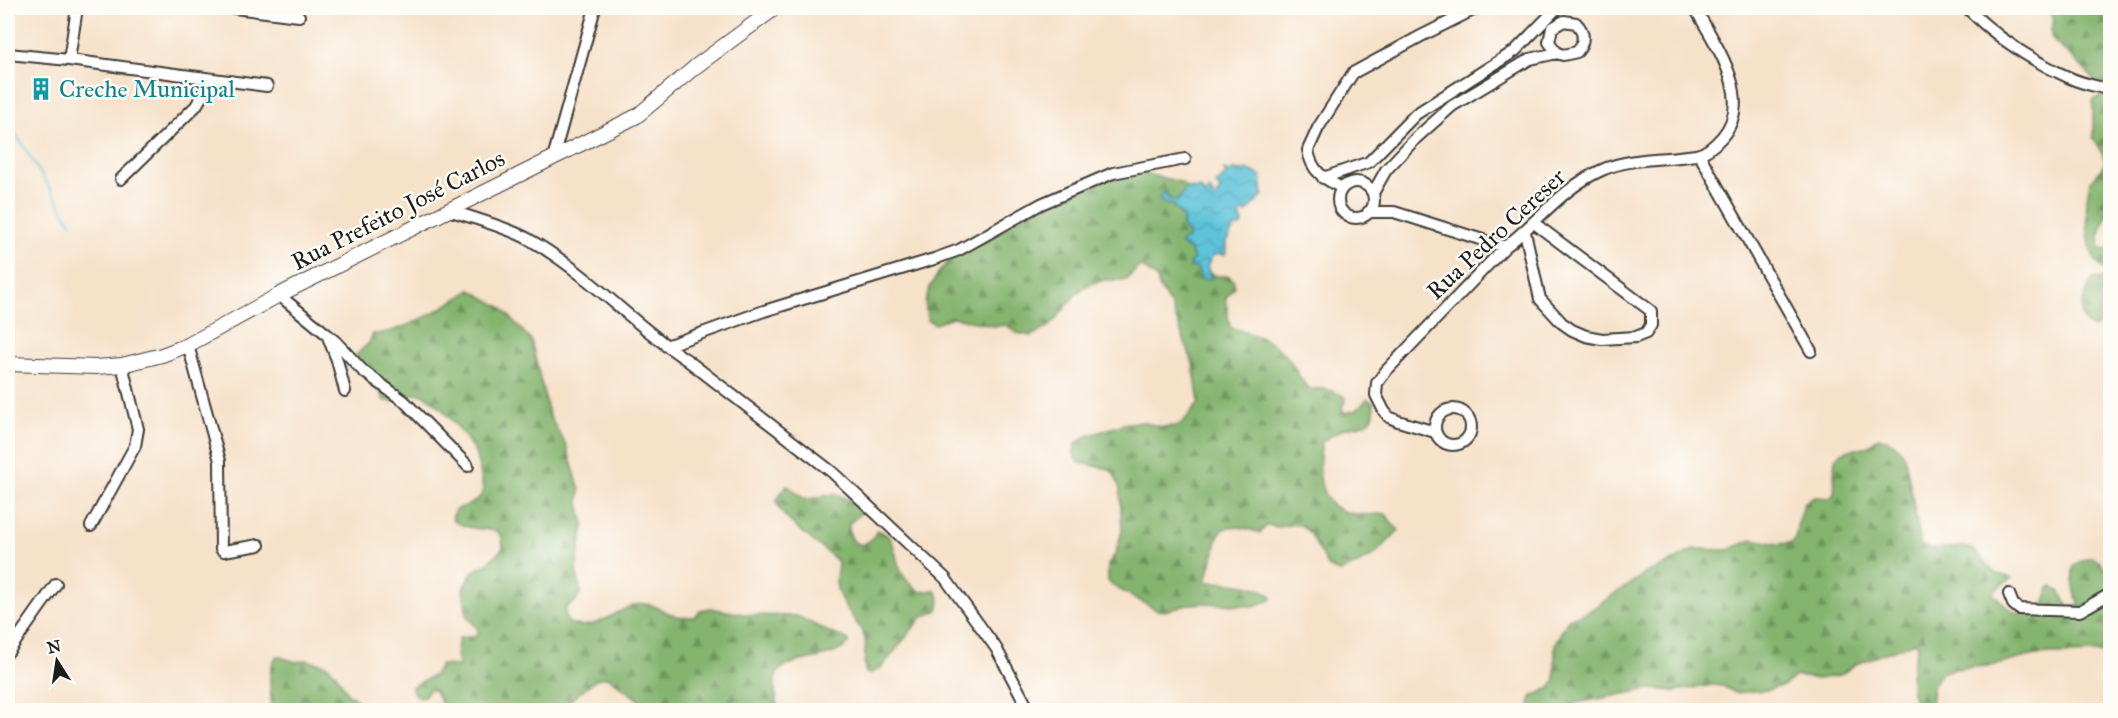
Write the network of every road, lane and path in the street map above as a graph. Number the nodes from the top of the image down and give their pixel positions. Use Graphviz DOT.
graph roads {
  1 [pos="76,8"];
  2 [pos="234,8"];
  3 [pos="595,8"];
  4 [pos="775,8"];
  5 [pos="1477,8"];
  6 [pos="1695,8"];
  7 [pos="1967,8"];
  8 [pos="1551,10"];
  9 [pos="299,16"];
  10 [pos="1549,34"];
  11 [pos="1557,53"];
  12 [pos="8,54"];
  13 [pos="1530,59"];
  14 [pos="69,60"];
  15 [pos="207,80"];
  16 [pos="267,86"];
  17 [pos="2110,90"];
  18 [pos="1699,154"];
  19 [pos="553,158"];
  20 [pos="1185,159"];
  21 [pos="1386,170"];
  22 [pos="1323,177"];
  23 [pos="121,179"];
  24 [pos="1361,183"];
  25 [pos="1342,188"];
  26 [pos="1373,195"];
  27 [pos="448,210"];
  28 [pos="1394,212"];
  29 [pos="1368,213"];
  30 [pos="1534,223"];
  31 [pos="1525,232"];
  32 [pos="1505,247"];
  33 [pos="279,295"];
  34 [pos="325,332"];
  35 [pos="188,345"];
  36 [pos="666,346"];
  37 [pos="1811,351"];
  38 [pos="8,364"];
  39 [pos="122,365"];
  40 [pos="345,391"];
  41 [pos="1439,416"];
  42 [pos="1408,424"];
  43 [pos="1435,432"];
  44 [pos="468,466"];
  45 [pos="91,526"];
  46 [pos="259,545"];
  47 [pos="56,584"];
  48 [pos="2009,594"];
  49 [pos="2110,594"];
  50 [pos="8,652"];
  51 [pos="1029,711"];
  1 -- 14 [label="street"];
  2 -- 9 [label="street"];
  3 -- 19 [label="street"];
  4 -- 19 [label="main road, Rua Prefeito José Carlos"];
  5 -- 22 [label="street"];
  6 -- 18 [label="street, Rua Pedro Cereser"];
  7 -- 17 [label="street"];
  8 -- 22 [label="street"];
  10 -- 11 [label="street"];
  10 -- 11 [label="street"];
  10 -- 13 [label="street"];
  11 -- 13 [label="street"];
  12 -- 14 [label="street"];
  13 -- 21 [label="street"];
  14 -- 15 [label="street"];
  15 -- 16 [label="street"];
  15 -- 23 [label="street"];
  18 -- 30 [label="street, Rua Pedro Cereser"];
  18 -- 37 [label="street"];
  19 -- 27 [label="main road, Rua Prefeito José Carlos"];
  20 -- 36 [label="street"];
  21 -- 24 [label="street"];
  21 -- 26 [label="street"];
  22 -- 25 [label="street"];
  24 -- 25 [label="street"];
  24 -- 26 [label="street"];
  25 -- 29 [label="street"];
  26 -- 28 [label="street"];
  26 -- 29 [label="street"];
  27 -- 33 [label="main road, Rua Prefeito José Carlos"];
  27 -- 36 [label="street"];
  28 -- 29 [label="street"];
  28 -- 32 [label="street"];
  30 -- 31 [label="street, Rua Pedro Cereser"];
  30 -- 31 [label="street"];
  31 -- 32 [label="street, Rua Pedro Cereser"];
  32 -- 42 [label="street, Rua Pedro Cereser"];
  33 -- 34 [label="street"];
  33 -- 35 [label="main road, Rua Prefeito José Carlos"];
  34 -- 40 [label="street"];
  34 -- 44 [label="street"];
  35 -- 39 [label="main road, Rua Prefeito José Carlos"];
  35 -- 46 [label="street"];
  36 -- 51 [label="street"];
  38 -- 39 [label="main road, Rua Prefeito José Carlos"];
  39 -- 45 [label="street"];
  41 -- 42 [label="street"];
  41 -- 43 [label="street"];
  41 -- 43 [label="street"];
  42 -- 43 [label="street, Rua Pedro Cereser"];
  47 -- 50 [label="street"];
  48 -- 49 [label="street"];
}
